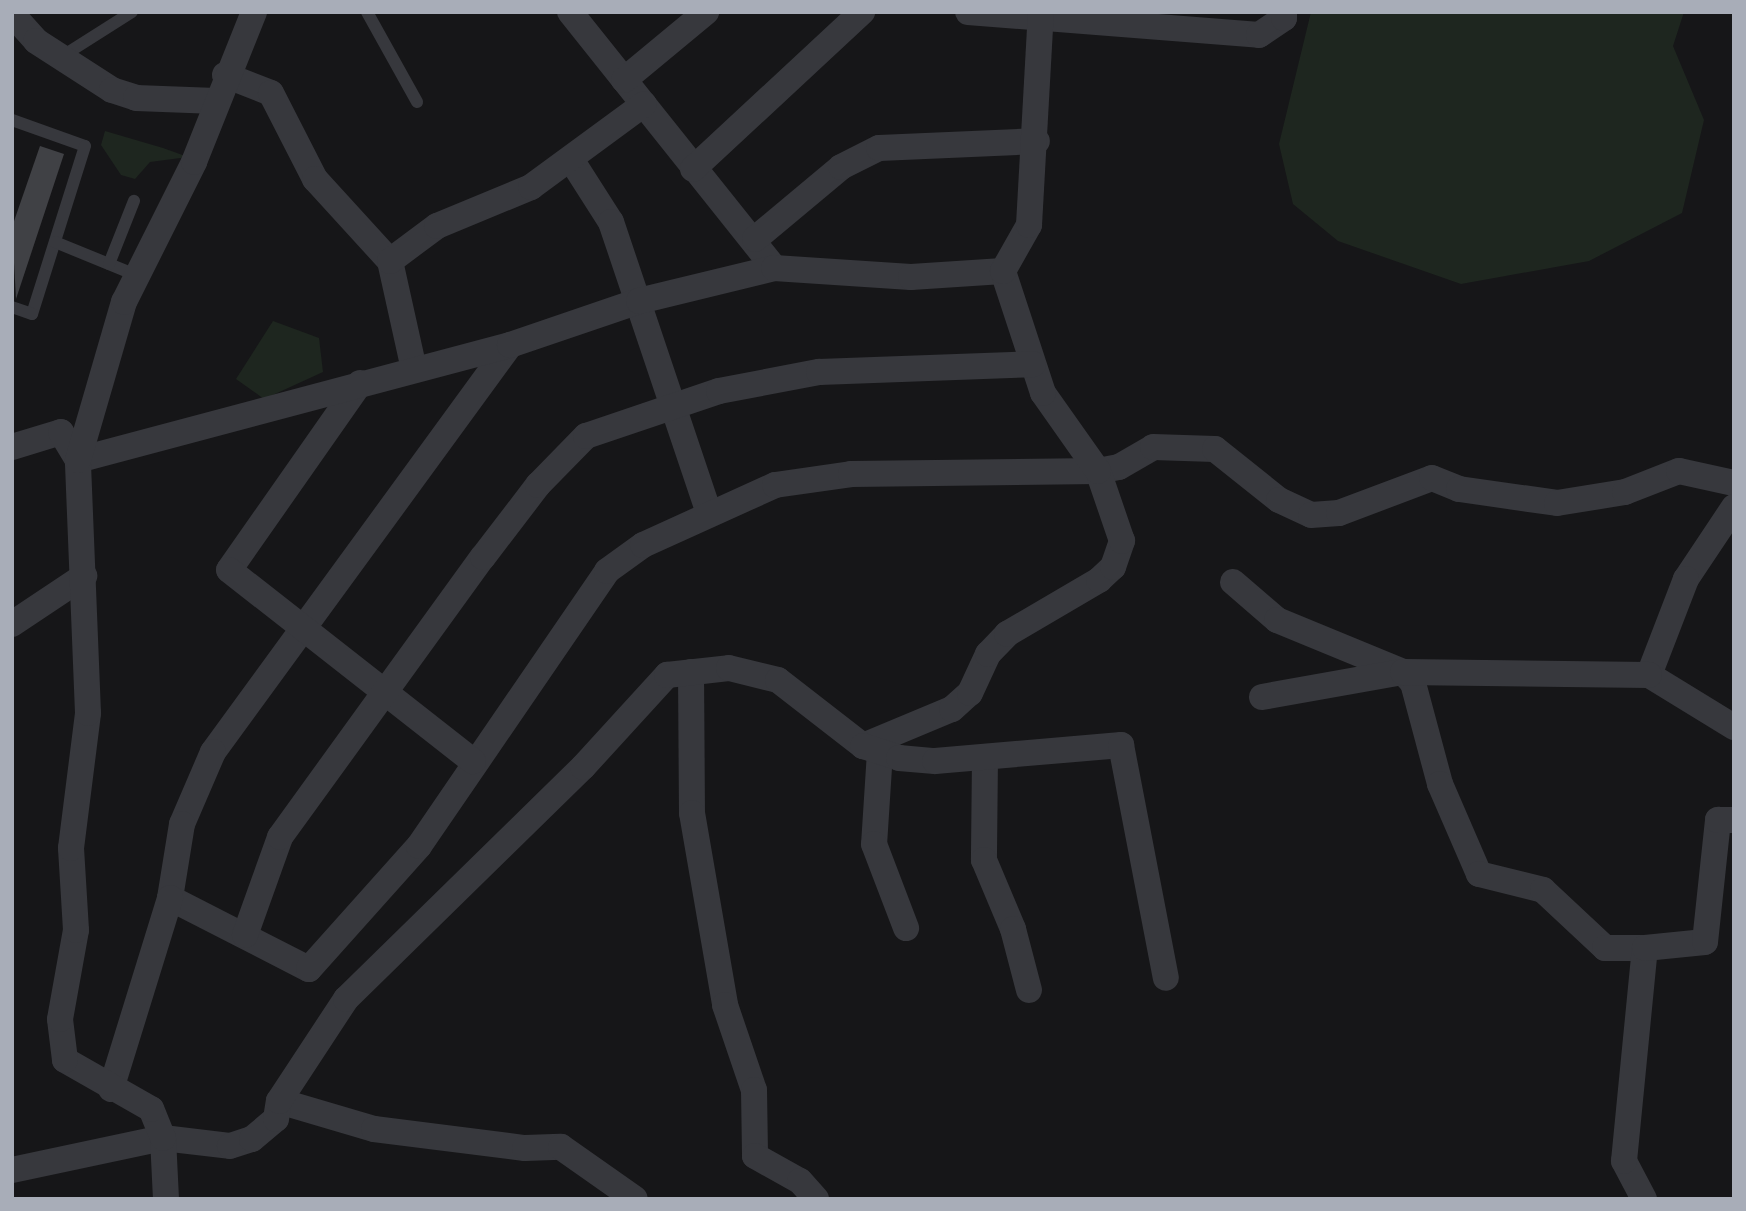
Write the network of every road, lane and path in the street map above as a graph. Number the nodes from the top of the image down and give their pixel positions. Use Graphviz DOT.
graph roads {
  1 [pos="132,12"];
  2 [pos="254,12"];
  3 [pos="367,12"];
  4 [pos="570,12"];
  5 [pos="706,12"];
  6 [pos="862,12"];
  7 [pos="968,12"];
  8 [pos="1284,12"];
  9 [pos="12,14"];
  10 [pos="1041,16"];
  11 [pos="1165,19"];
  12 [pos="61,57"];
  13 [pos="225,75"];
  14 [pos="624,80"];
  15 [pos="216,101"];
  16 [pos="416,102"];
  17 [pos="644,104"];
  18 [pos="12,120"];
  19 [pos="1037,141"];
  20 [pos="572,161"];
  21 [pos="693,169"];
  22 [pos="134,201"];
  23 [pos="755,239"];
  24 [pos="55,242"];
  25 [pos="390,261"];
  26 [pos="109,264"];
  27 [pos="774,268"];
  28 [pos="1003,271"];
  29 [pos="136,275"];
  30 [pos="639,301"];
  31 [pos="12,307"];
  32 [pos="510,345"];
  33 [pos="1033,364"];
  34 [pos="414,369"];
  35 [pos="359,383"];
  36 [pos="677,405"];
  37 [pos="12,447"];
  38 [pos="78,460"];
  39 [pos="1098,471"];
  40 [pos="1734,483"];
  41 [pos="1734,507"];
  42 [pos="709,513"];
  43 [pos="84,576"];
  44 [pos="1233,582"];
  45 [pos="12,624"];
  46 [pos="299,628"];
  47 [pos="691,672"];
  48 [pos="1402,672"];
  49 [pos="1649,675"];
  50 [pos="383,693"];
  51 [pos="1262,697"];
  52 [pos="1734,727"];
  53 [pos="872,749"];
  54 [pos="985,757"];
  55 [pos="473,761"];
  56 [pos="1734,820"];
  57 [pos="170,898"];
  58 [pos="906,928"];
  59 [pos="245,935"];
  60 [pos="1645,948"];
  61 [pos="1166,978"];
  62 [pos="1029,990"];
  63 [pos="111,1088"];
  64 [pos="279,1101"];
  65 [pos="163,1138"];
  66 [pos="12,1170"];
  67 [pos="166,1199"];
  68 [pos="635,1199"];
  69 [pos="816,1199"];
  70 [pos="1644,1199"];
  1 -- 12 [label="lane"];
  2 -- 13 [label="street"];
  3 -- 16 [label="lane"];
  4 -- 14 [label="street"];
  5 -- 14 [label="street"];
  6 -- 21 [label="street"];
  7 -- 10 [label="street"];
  8 -- 11 [label="street"];
  9 -- 12 [label="street"];
  10 -- 11 [label="street"];
  10 -- 19 [label="street"];
  12 -- 15 [label="street"];
  13 -- 15 [label="street"];
  13 -- 25 [label="street"];
  14 -- 17 [label="street"];
  15 -- 29 [label="street"];
  17 -- 20 [label="street"];
  17 -- 21 [label="street"];
  18 -- 24 [label="lane"];
  19 -- 23 [label="street"];
  19 -- 28 [label="street"];
  20 -- 25 [label="street"];
  20 -- 30 [label="street"];
  21 -- 23 [label="street"];
  22 -- 26 [label="lane"];
  23 -- 27 [label="street"];
  24 -- 26 [label="lane"];
  24 -- 31 [label="lane"];
  25 -- 34 [label="street"];
  26 -- 29 [label="lane"];
  27 -- 28 [label="street"];
  27 -- 30 [label="street"];
  28 -- 33 [label="street"];
  29 -- 38 [label="street"];
  30 -- 32 [label="street"];
  30 -- 36 [label="street"];
  32 -- 34 [label="street"];
  32 -- 46 [label="street"];
  33 -- 36 [label="street"];
  33 -- 39 [label="street"];
  34 -- 35 [label="street"];
  35 -- 38 [label="street"];
  35 -- 46 [label="street"];
  36 -- 42 [label="street"];
  36 -- 50 [label="street"];
  37 -- 38 [label="street"];
  38 -- 43 [label="street"];
  39 -- 40 [label="street"];
  39 -- 42 [label="street"];
  39 -- 53 [label="street"];
  41 -- 49 [label="street"];
  42 -- 55 [label="street"];
  43 -- 45 [label="street"];
  43 -- 63 [label="street"];
  44 -- 48 [label="street"];
  46 -- 50 [label="street"];
  46 -- 57 [label="street"];
  47 -- 53 [label="street"];
  47 -- 64 [label="street"];
  47 -- 69 [label="street"];
  48 -- 49 [label="street"];
  48 -- 51 [label="street"];
  48 -- 60 [label="street"];
  49 -- 52 [label="street"];
  50 -- 55 [label="street"];
  50 -- 59 [label="street"];
  53 -- 54 [label="street"];
  53 -- 58 [label="street"];
  54 -- 61 [label="street"];
  54 -- 62 [label="street"];
  55 -- 59 [label="street"];
  56 -- 60 [label="street"];
  57 -- 59 [label="street"];
  57 -- 63 [label="street"];
  60 -- 70 [label="street"];
  63 -- 65 [label="street"];
  64 -- 65 [label="street"];
  64 -- 68 [label="street"];
  65 -- 66 [label="street"];
  65 -- 67 [label="street"];
}
